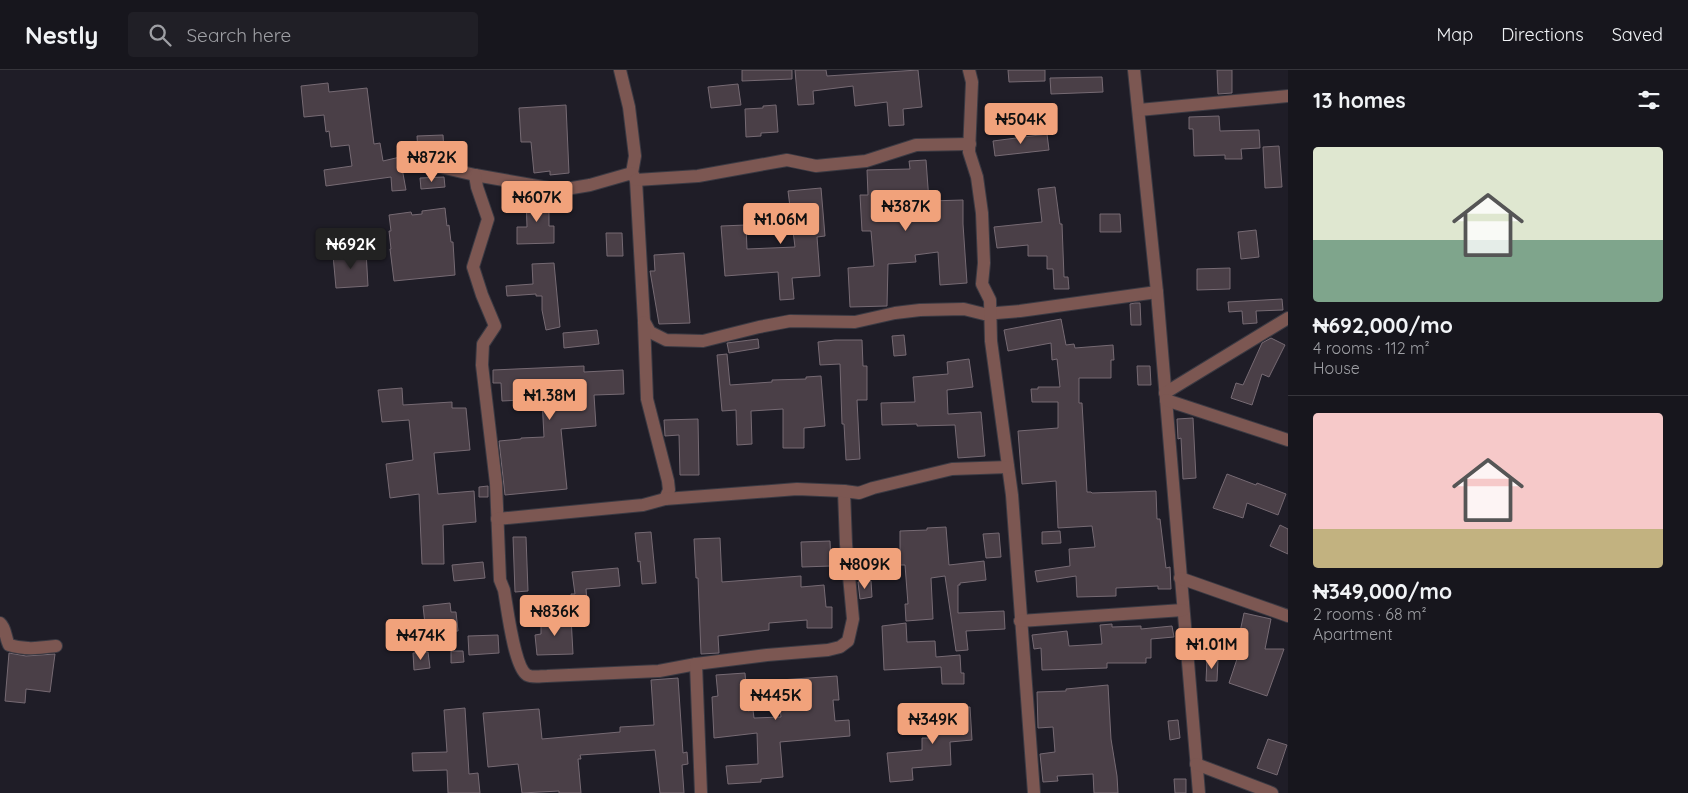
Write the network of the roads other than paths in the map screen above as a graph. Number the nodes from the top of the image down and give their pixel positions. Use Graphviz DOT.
graph roads {
  1 [pos="620,70"];
  2 [pos="969,70"];
  3 [pos="1134,70"];
  4 [pos="1288,96"];
  5 [pos="1139,110"];
  6 [pos="970,144"];
  7 [pos="410,163"];
  8 [pos="475,175"];
  9 [pos="634,177"];
  10 [pos="1157,292"];
  11 [pos="991,313"];
  12 [pos="1288,318"];
  13 [pos="644,321"];
  14 [pos="1165,396"];
  15 [pos="1288,440"];
  16 [pos="1008,467"];
  17 [pos="844,491"];
  18 [pos="665,499"];
  19 [pos="497,519"];
  20 [pos="1180,578"];
  21 [pos="1183,610"];
  22 [pos="1288,616"];
  23 [pos="1020,621"];
  24 [pos="0,623"];
  25 [pos="56,646"];
  26 [pos="696,664"];
  27 [pos="1196,764"];
  28 [pos="701,793"];
  29 [pos="1034,793"];
  30 [pos="1199,793"];
  31 [pos="1272,793"];
  1 -- 9 [label="street"];
  2 -- 6 [label="street"];
  3 -- 5 [label="street"];
  4 -- 5 [label="street"];
  5 -- 10 [label="street"];
  6 -- 9 [label="street"];
  6 -- 11 [label="street"];
  7 -- 8 [label="street"];
  8 -- 9 [label="street"];
  8 -- 19 [label="street"];
  9 -- 13 [label="street"];
  10 -- 11 [label="street"];
  10 -- 14 [label="street"];
  11 -- 13 [label="street"];
  11 -- 16 [label="street"];
  12 -- 14 [label="street"];
  13 -- 18 [label="street"];
  14 -- 15 [label="street"];
  14 -- 20 [label="street"];
  16 -- 17 [label="street"];
  16 -- 23 [label="street"];
  17 -- 18 [label="street"];
  17 -- 26 [label="street"];
  18 -- 19 [label="street"];
  19 -- 26 [label="street"];
  20 -- 21 [label="street"];
  20 -- 22 [label="street"];
  21 -- 23 [label="street"];
  21 -- 27 [label="street"];
  23 -- 29 [label="street"];
  24 -- 25 [label="street"];
  26 -- 28 [label="street"];
  27 -- 30 [label="street"];
  27 -- 31 [label="street"];
}
